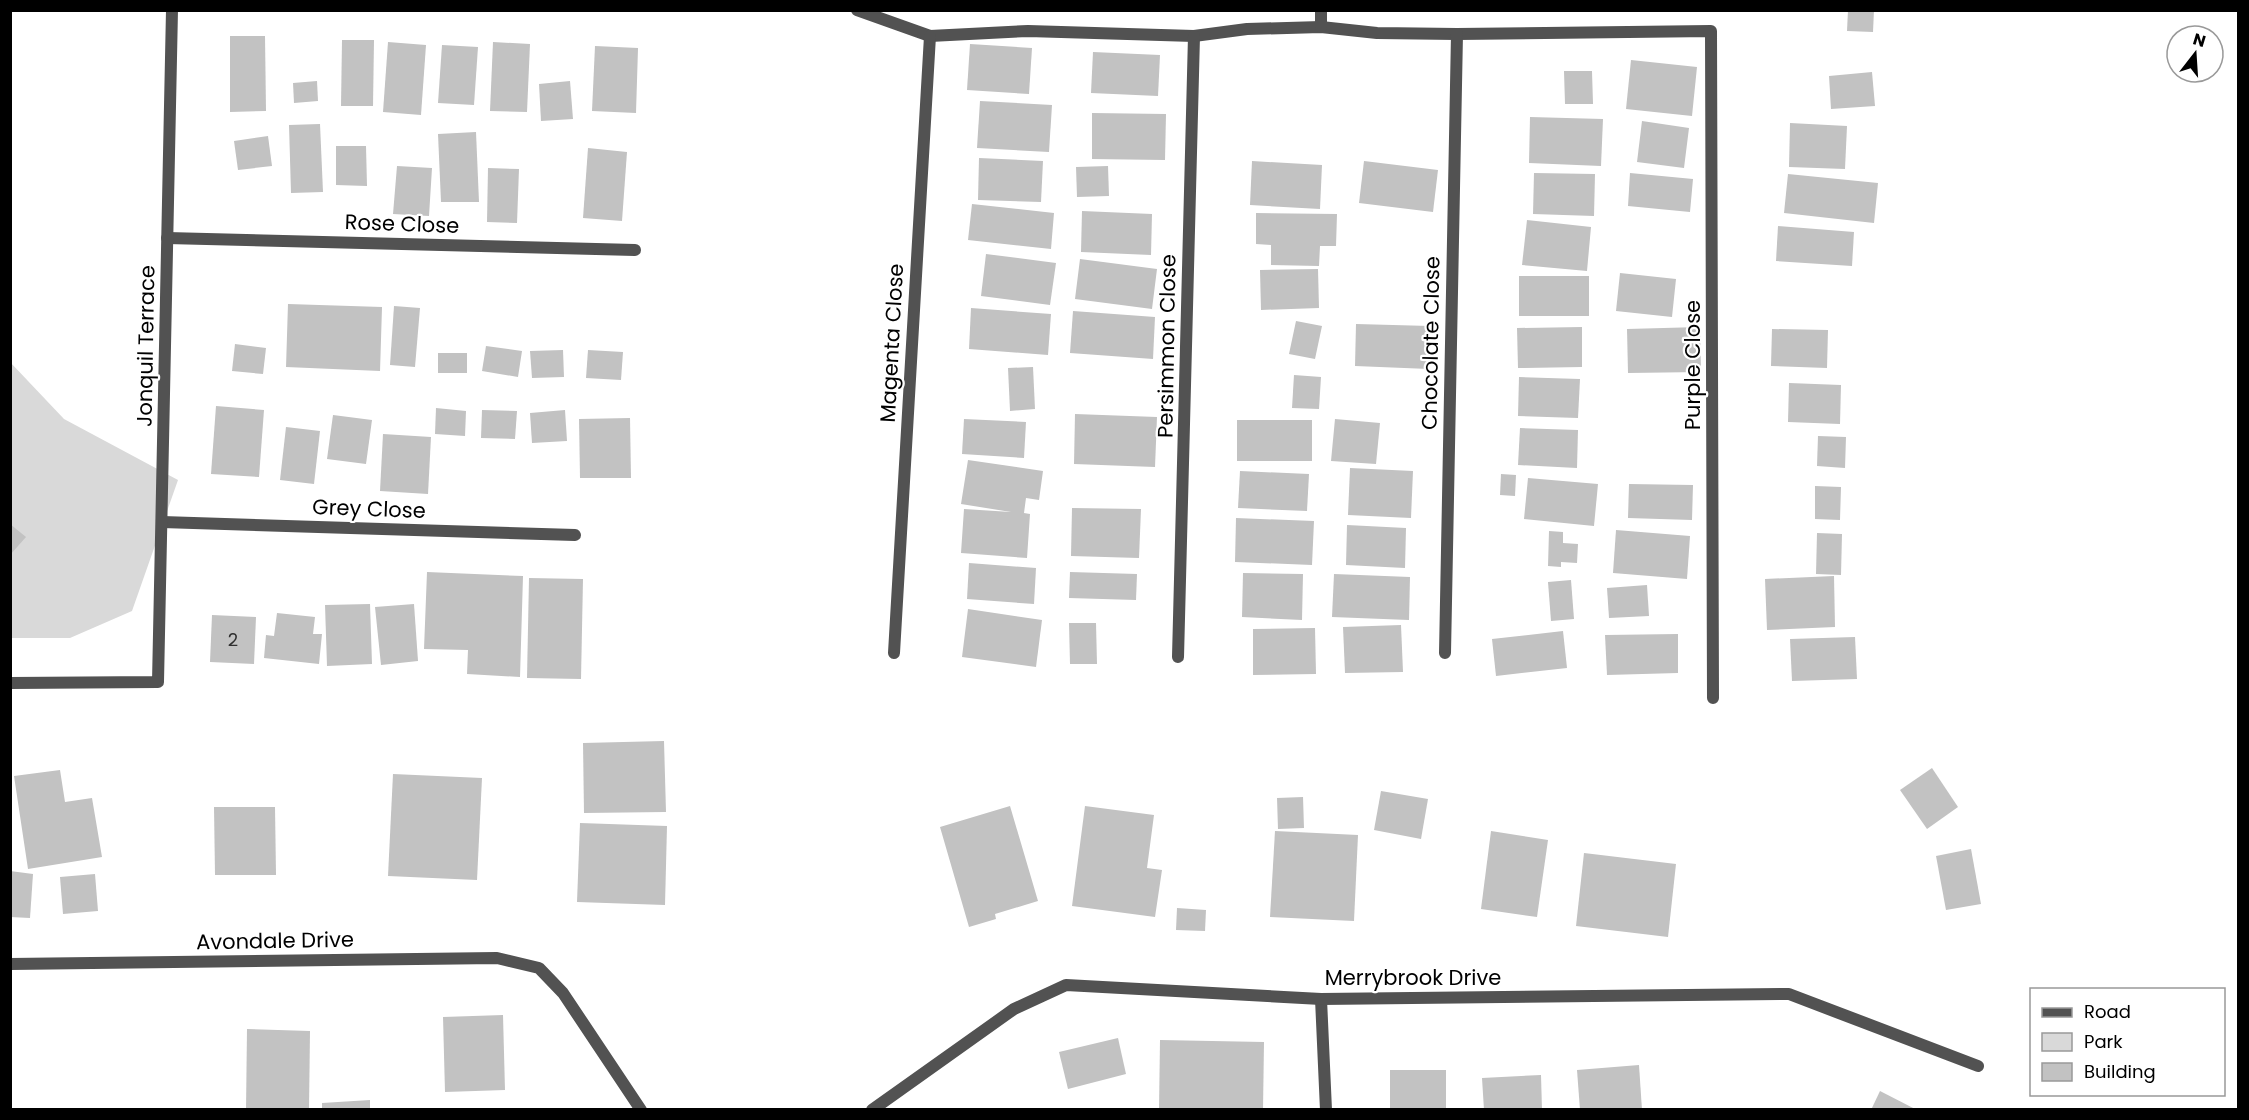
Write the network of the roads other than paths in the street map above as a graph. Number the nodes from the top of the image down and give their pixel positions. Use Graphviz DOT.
graph roads {
  1 [pos="172,10"];
  2 [pos="857,10"];
  3 [pos="1321,10"];
  4 [pos="1321,27"];
  5 [pos="1457,34"];
  6 [pos="930,36"];
  7 [pos="1194,36"];
  8 [pos="167,238"];
  9 [pos="635,250"];
  10 [pos="162,522"];
  11 [pos="575,535"];
  12 [pos="894,653"];
  13 [pos="1445,653"];
  14 [pos="1178,657"];
  15 [pos="10,683"];
  16 [pos="1713,698"];
  17 [pos="10,963"];
  18 [pos="1321,999"];
  19 [pos="1978,1066"];
  20 [pos="641,1110"];
  21 [pos="872,1110"];
  22 [pos="1326,1110"];
  1 -- 8 [label="street, Jonquil Terrace"];
  2 -- 6 [label="street"];
  3 -- 4 [label="street"];
  4 -- 5 [label="street"];
  4 -- 7 [label="street"];
  5 -- 13 [label="street, Chocolate Close"];
  5 -- 16 [label="street, Purple Close"];
  6 -- 7 [label="street"];
  6 -- 12 [label="street, Magenta Close"];
  7 -- 14 [label="street, Persimmon Close"];
  8 -- 9 [label="street, Rose Close"];
  8 -- 10 [label="street, Jonquil Terrace"];
  10 -- 11 [label="street, Grey Close"];
  10 -- 15 [label="street, Jonquil Terrace"];
  17 -- 20 [label="street, Avondale Drive"];
  18 -- 19 [label="street, Merrybrook Drive"];
  18 -- 21 [label="street, Merrybrook Drive"];
  18 -- 22 [label="street"];
}
